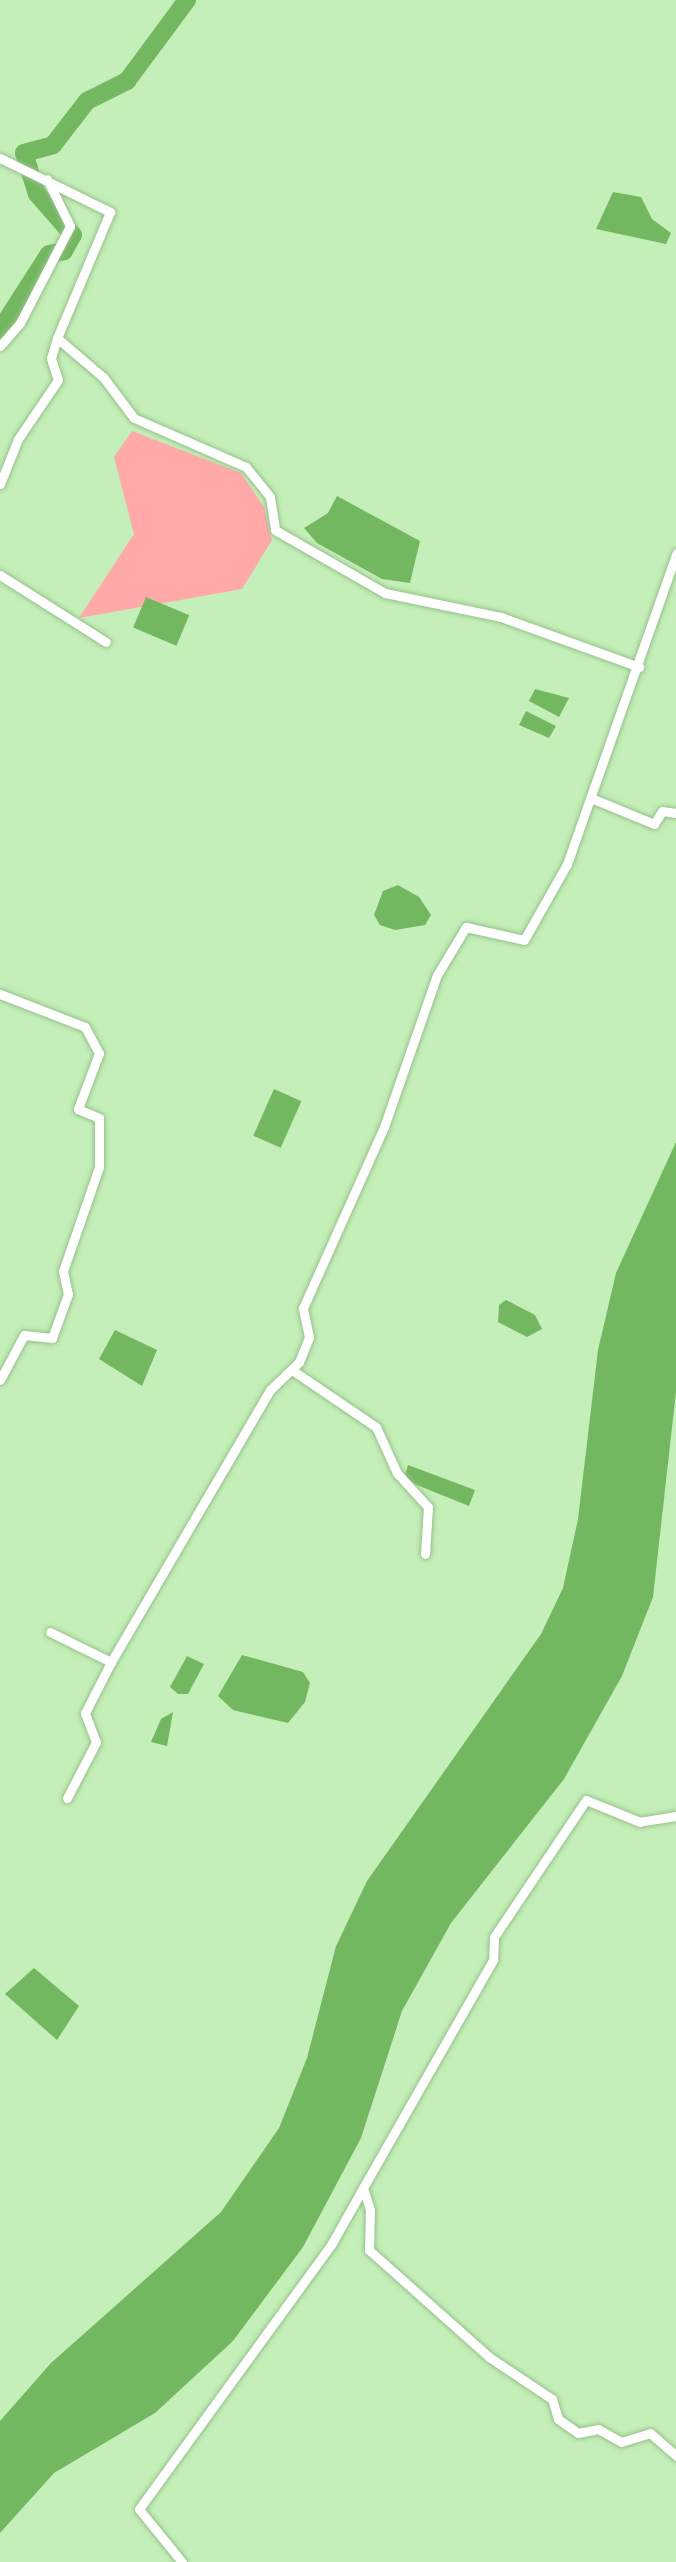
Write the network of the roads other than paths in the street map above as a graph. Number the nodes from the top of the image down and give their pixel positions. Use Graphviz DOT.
graph roads {
  1 [pos="0,158"];
  2 [pos="47,179"];
  3 [pos="57,338"];
  4 [pos="0,346"];
  5 [pos="0,484"];
  6 [pos="676,554"];
  7 [pos="0,575"];
  8 [pos="673,575"];
  9 [pos="106,642"];
  10 [pos="639,667"];
  11 [pos="591,798"];
  12 [pos="676,813"];
  13 [pos="0,994"];
  14 [pos="292,1370"];
  15 [pos="0,1380"];
  16 [pos="425,1554"];
  17 [pos="50,1632"];
  18 [pos="111,1662"];
  19 [pos="67,1798"];
  20 [pos="676,1816"];
  21 [pos="363,2188"];
  22 [pos="676,2456"];
  23 [pos="183,2562"];
  1 -- 2 [label="street"];
  2 -- 3 [label="street"];
  2 -- 4 [label="street"];
  3 -- 5 [label="street"];
  3 -- 10 [label="street"];
  6 -- 8 [label="street"];
  7 -- 9 [label="street"];
  8 -- 10 [label="street"];
  10 -- 11 [label="street"];
  11 -- 12 [label="street"];
  11 -- 14 [label="street"];
  13 -- 15 [label="street"];
  14 -- 16 [label="street"];
  14 -- 18 [label="street"];
  17 -- 18 [label="street"];
  18 -- 19 [label="street"];
  20 -- 21 [label="street"];
  21 -- 22 [label="street"];
  21 -- 23 [label="street"];
}
